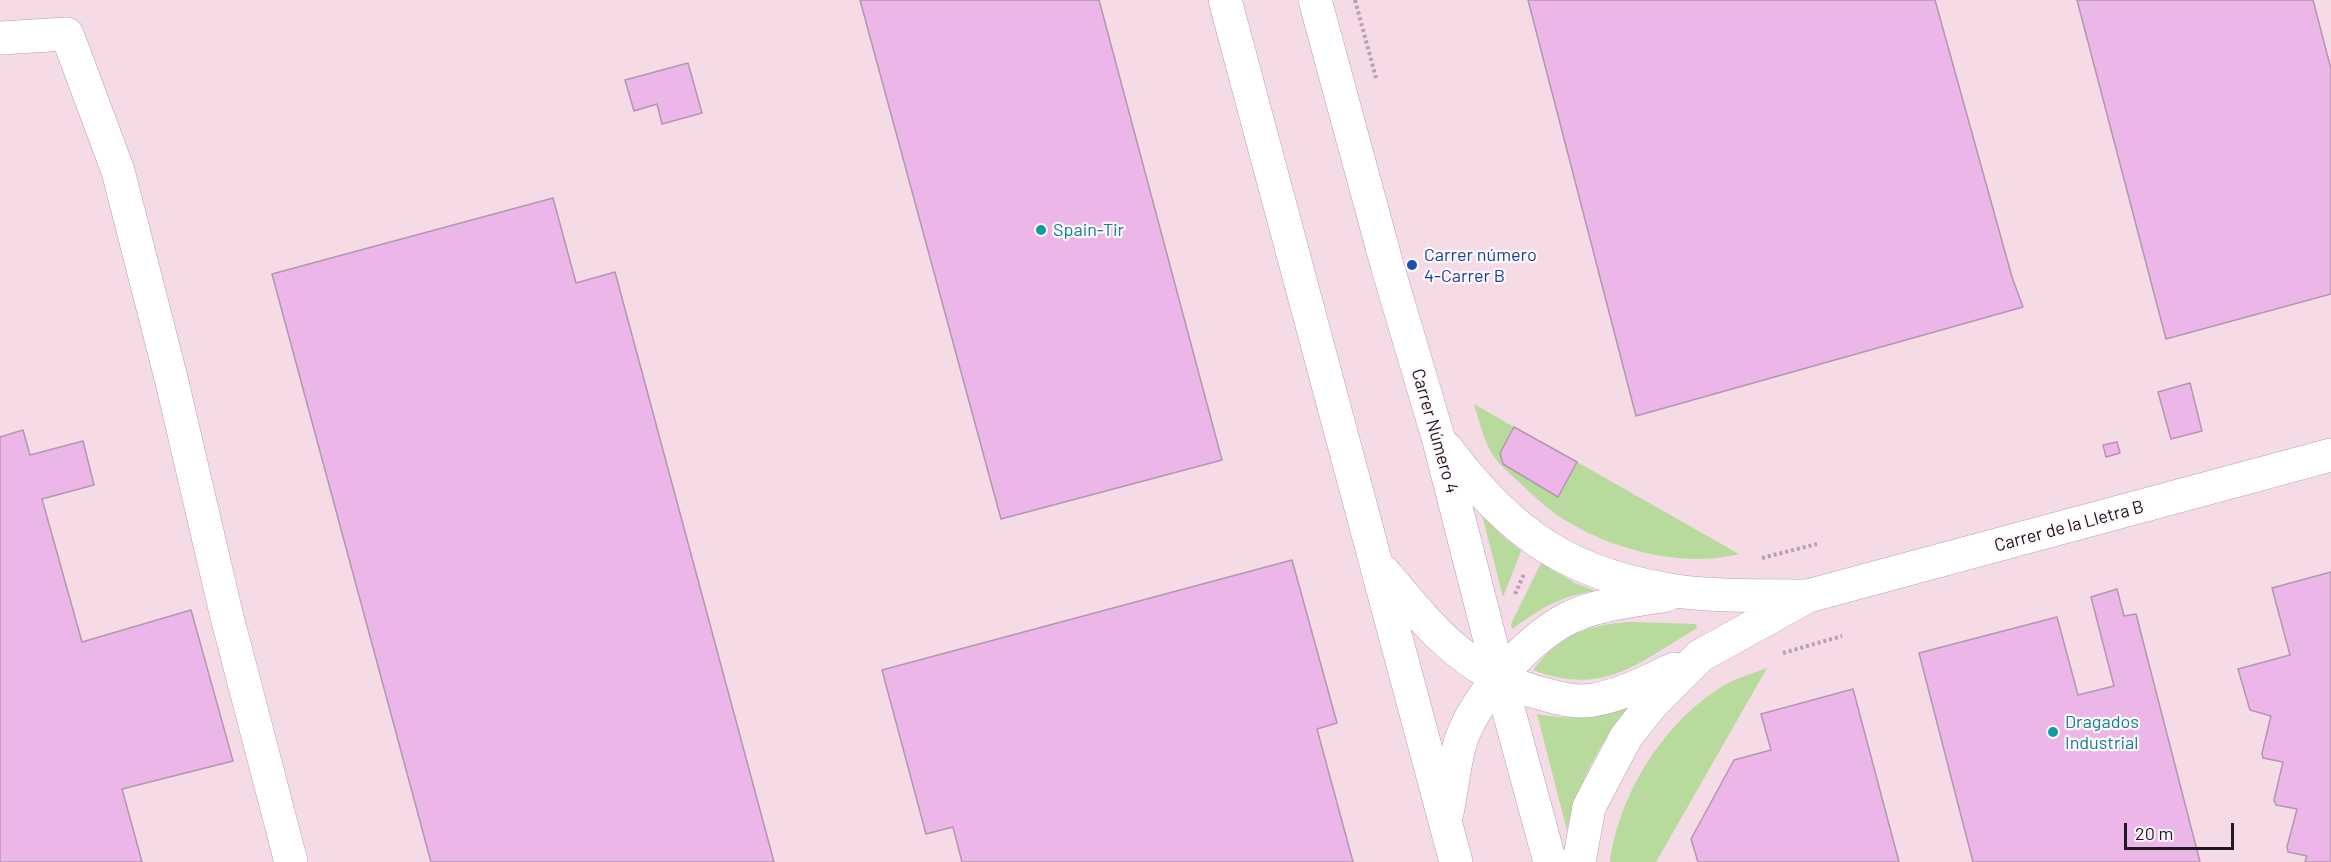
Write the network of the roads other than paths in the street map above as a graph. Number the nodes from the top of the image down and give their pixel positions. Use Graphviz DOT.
graph roads {
  1 [pos="1225,0"];
  2 [pos="1315,0"];
  3 [pos="0,38"];
  4 [pos="1438,437"];
  5 [pos="2331,455"];
  6 [pos="1378,565"];
  7 [pos="1684,592"];
  8 [pos="1808,596"];
  9 [pos="1700,656"];
  10 [pos="1500,679"];
  11 [pos="1445,821"];
  12 [pos="291,862"];
  13 [pos="1456,862"];
  14 [pos="1550,862"];
  15 [pos="1579,862"];
  1 -- 6 [label="street"];
  2 -- 4 [label="street, Carrer Número 4"];
  3 -- 12 [label="street"];
  4 -- 7 [label="street"];
  4 -- 10 [label="street, Carrer Número 4"];
  5 -- 8 [label="street, Carrer de la Lletra B"];
  6 -- 10 [label="street"];
  6 -- 11 [label="street"];
  7 -- 8 [label="street"];
  7 -- 10 [label="street"];
  8 -- 9 [label="street"];
  9 -- 10 [label="street"];
  9 -- 15 [label="street"];
  10 -- 11 [label="street"];
  10 -- 14 [label="street, Carrer Número 4"];
  11 -- 13 [label="street"];
}
